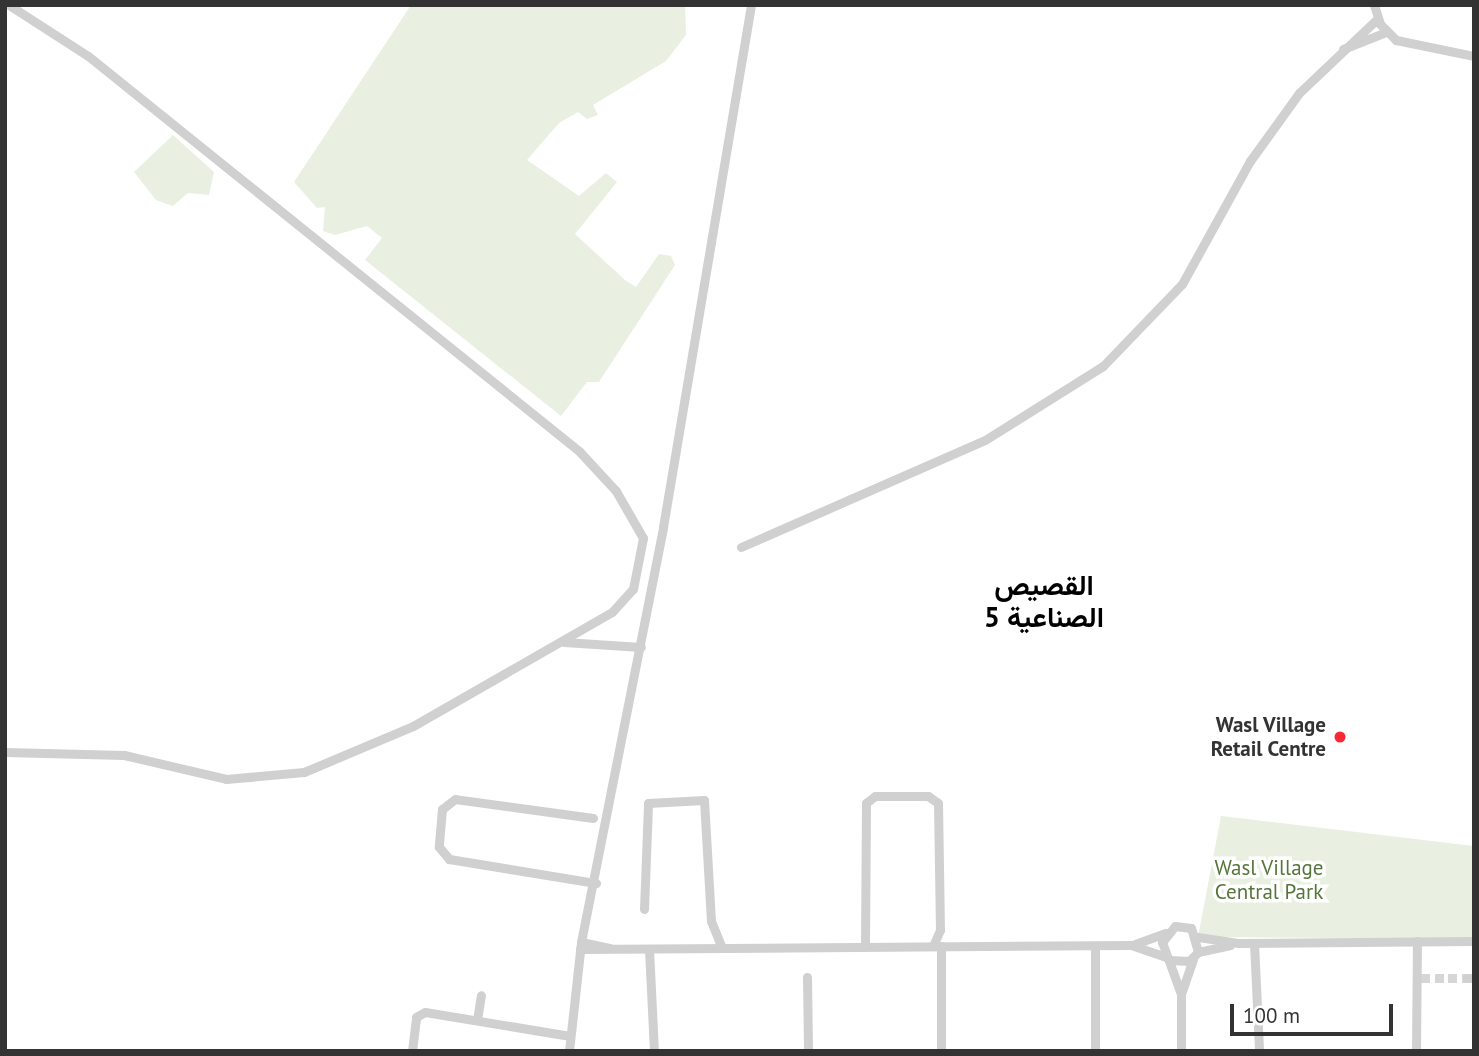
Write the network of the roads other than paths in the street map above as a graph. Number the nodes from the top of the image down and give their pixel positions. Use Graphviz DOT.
graph roads {
  1 [pos="9,5"];
  2 [pos="751,5"];
  3 [pos="1374,5"];
  4 [pos="1377,19"];
  5 [pos="1385,32"];
  6 [pos="1338,50"];
  7 [pos="1474,56"];
  8 [pos="741,547"];
  9 [pos="556,644"];
  10 [pos="641,647"];
  11 [pos="5,752"];
  12 [pos="593,818"];
  13 [pos="596,884"];
  14 [pos="644,909"];
  15 [pos="1166,933"];
  16 [pos="1198,937"];
  17 [pos="1474,940"];
  18 [pos="1416,941"];
  19 [pos="1238,943"];
  20 [pos="1254,943"];
  21 [pos="1131,945"];
  22 [pos="581,946"];
  23 [pos="937,946"];
  24 [pos="1095,946"];
  25 [pos="864,947"];
  26 [pos="722,948"];
  27 [pos="649,949"];
  28 [pos="1196,955"];
  29 [pos="1168,958"];
  30 [pos="807,977"];
  31 [pos="1181,994"];
  32 [pos="481,995"];
  33 [pos="477,1020"];
  34 [pos="570,1036"];
  35 [pos="569,1050"];
  36 [pos="412,1051"];
  37 [pos="654,1051"];
  38 [pos="808,1051"];
  39 [pos="941,1051"];
  40 [pos="1095,1051"];
  41 [pos="1181,1051"];
  42 [pos="1259,1051"];
  43 [pos="1416,1051"];
  1 -- 9 [label="street"];
  2 -- 10 [label="street"];
  3 -- 4 [label="street"];
  4 -- 5 [label="street"];
  4 -- 6 [label="street"];
  5 -- 6 [label="street"];
  5 -- 7 [label="street"];
  6 -- 8 [label="street"];
  9 -- 10 [label="street"];
  9 -- 11 [label="street"];
  10 -- 13 [label="street"];
  12 -- 13 [label="street"];
  13 -- 22 [label="street"];
  14 -- 26 [label="street"];
  15 -- 16 [label="street"];
  15 -- 21 [label="street"];
  15 -- 29 [label="street"];
  16 -- 19 [label="street"];
  16 -- 28 [label="street"];
  17 -- 18 [label="street"];
  18 -- 20 [label="street"];
  18 -- 43 [label="street"];
  19 -- 20 [label="street"];
  19 -- 28 [label="street"];
  20 -- 42 [label="street"];
  21 -- 24 [label="street"];
  21 -- 29 [label="street"];
  22 -- 27 [label="street"];
  22 -- 34 [label="street"];
  23 -- 24 [label="street"];
  23 -- 25 [label="street"];
  23 -- 25 [label="street"];
  23 -- 39 [label="street"];
  24 -- 40 [label="street"];
  25 -- 26 [label="street"];
  26 -- 27 [label="street"];
  27 -- 37 [label="street"];
  28 -- 29 [label="street"];
  28 -- 31 [label="street"];
  29 -- 31 [label="street"];
  30 -- 38 [label="street"];
  31 -- 41 [label="street"];
  32 -- 33 [label="street"];
  33 -- 34 [label="street"];
  33 -- 36 [label="street"];
  34 -- 35 [label="street"];
}
